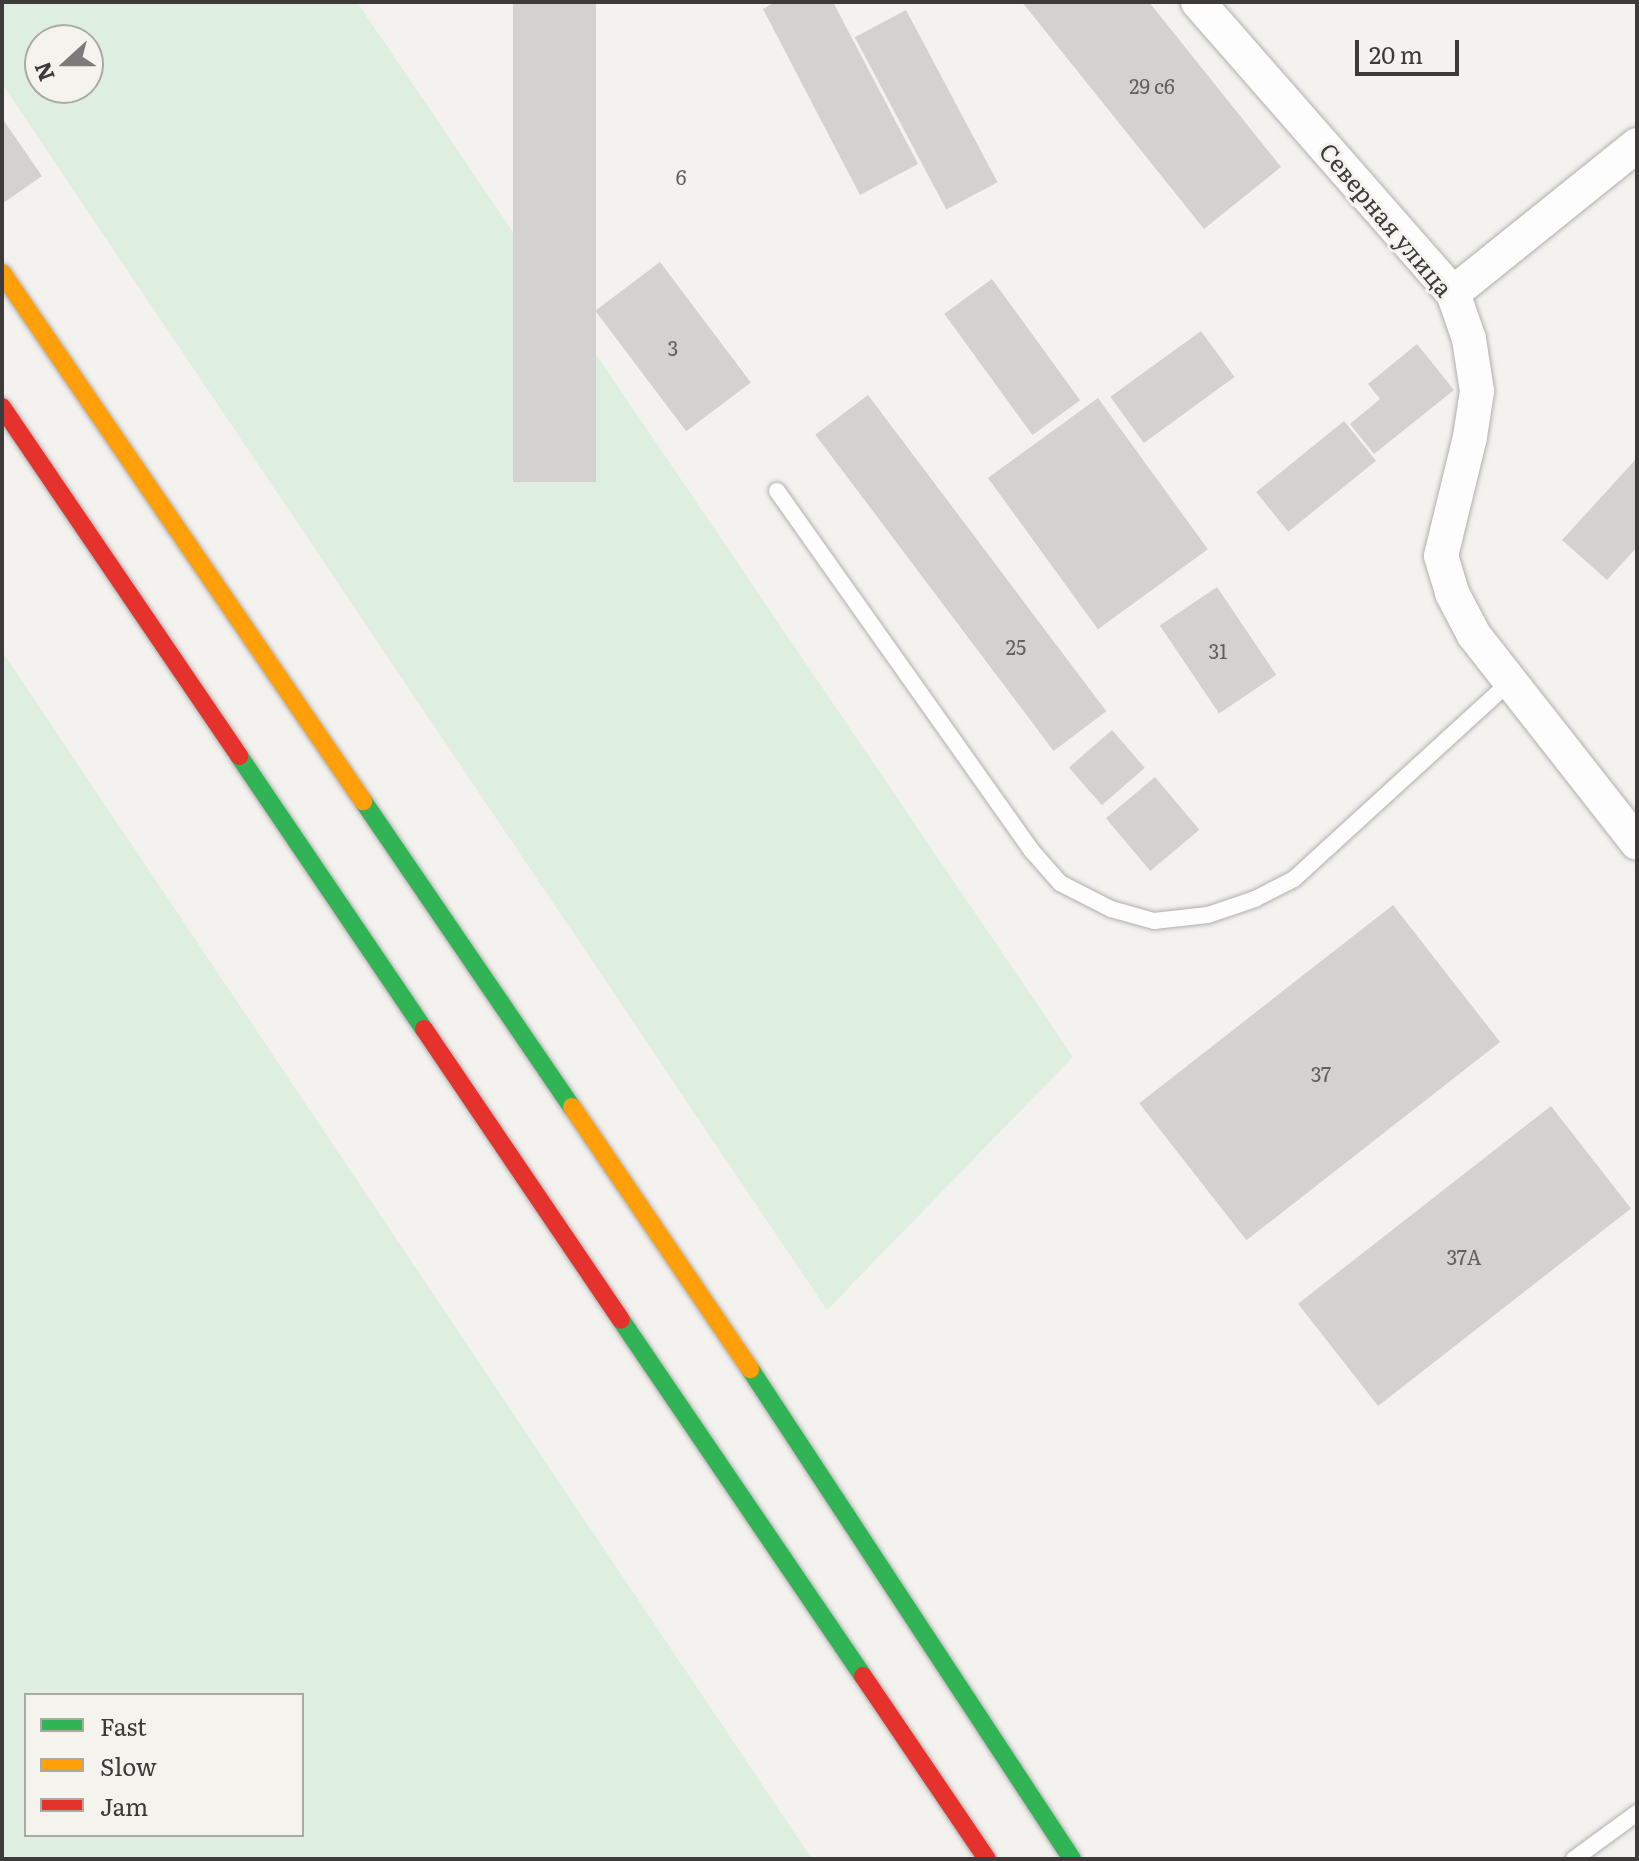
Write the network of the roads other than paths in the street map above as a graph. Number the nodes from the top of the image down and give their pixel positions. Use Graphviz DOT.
graph roads {
  1 [pos="1198,2"];
  2 [pos="1637,145"];
  3 [pos="2,273"];
  4 [pos="1453,293"];
  5 [pos="2,407"];
  6 [pos="777,491"];
  7 [pos="1510,682"];
  8 [pos="1637,843"];
  9 [pos="1637,1813"];
  10 [pos="987,1859"];
  11 [pos="1072,1859"];
  12 [pos="1574,1859"];
  1 -- 4 [label="street, Северная улица"];
  2 -- 4 [label="street"];
  3 -- 11 [label="highway"];
  4 -- 7 [label="street, Северная улица"];
  5 -- 10 [label="highway"];
  6 -- 7 [label="lane"];
  7 -- 8 [label="street, Северная улица"];
  9 -- 12 [label="lane"];
}
